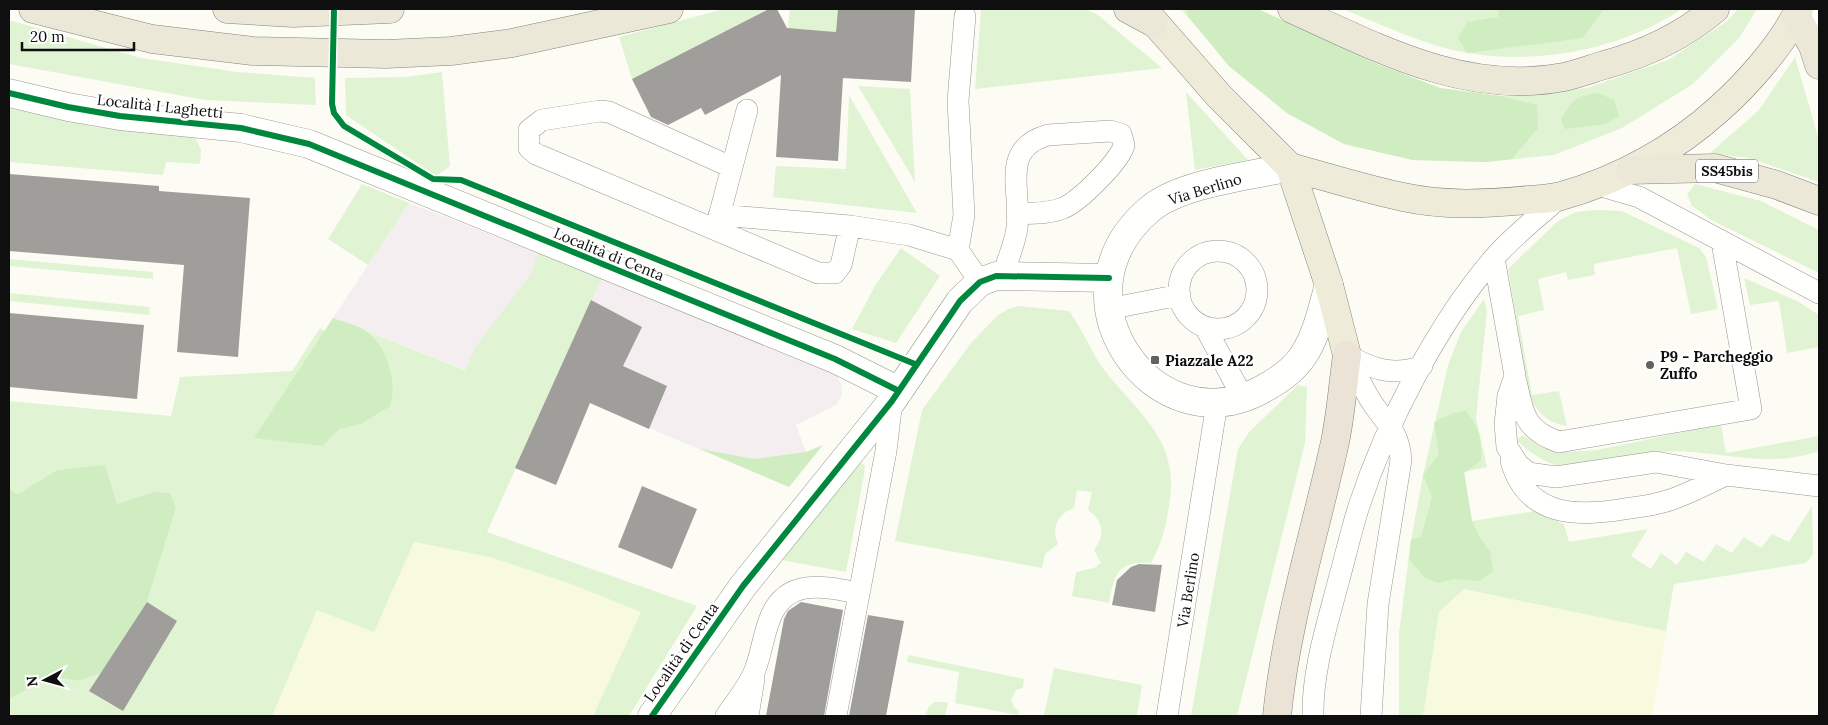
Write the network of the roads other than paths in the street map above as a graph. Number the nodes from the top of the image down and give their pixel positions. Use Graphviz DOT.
graph roads {
  1 [pos="34,9"];
  2 [pos="227,9"];
  3 [pos="390,9"];
  4 [pos="669,9"];
  5 [pos="1128,9"];
  6 [pos="1292,9"];
  7 [pos="1716,9"];
  8 [pos="1805,13"];
  9 [pos="965,16"];
  10 [pos="1149,16"];
  11 [pos="1819,65"];
  12 [pos="9,93"];
  13 [pos="747,110"];
  14 [pos="309,144"];
  15 [pos="731,167"];
  16 [pos="1290,167"];
  17 [pos="1630,170"];
  18 [pos="1594,184"];
  19 [pos="1560,197"];
  20 [pos="1819,201"];
  21 [pos="1017,214"];
  22 [pos="717,223"];
  23 [pos="850,226"];
  24 [pos="1722,242"];
  25 [pos="958,250"];
  26 [pos="1494,258"];
  27 [pos="1109,278"];
  28 [pos="991,279"];
  29 [pos="1329,285"];
  30 [pos="1819,293"];
  31 [pos="1180,295"];
  32 [pos="1108,309"];
  33 [pos="1205,327"];
  34 [pos="1347,355"];
  35 [pos="1422,366"];
  36 [pos="1514,376"];
  37 [pos="895,396"];
  38 [pos="1243,398"];
  39 [pos="1216,403"];
  40 [pos="1392,426"];
  41 [pos="1507,447"];
  42 [pos="1726,475"];
  43 [pos="1819,486"];
  44 [pos="858,593"];
  45 [pos="756,669"];
  46 [pos="652,716"];
  47 [pos="726,716"];
  48 [pos="748,716"];
  49 [pos="836,716"];
  50 [pos="1167,716"];
  51 [pos="1277,716"];
  52 [pos="1312,716"];
  53 [pos="1371,716"];
  1 -- 4 [label="highway"];
  2 -- 3 [label="highway"];
  5 -- 10 [label="highway"];
  6 -- 7 [label="highway"];
  8 -- 11 [label="highway"];
  8 -- 17 [label="main road"];
  9 -- 25 [label="lane"];
  10 -- 16 [label="main road"];
  12 -- 14 [label="street, Località I Laghetti"];
  13 -- 15 [label="lane"];
  14 -- 37 [label="street, Località di Centa"];
  15 -- 22 [label="lane"];
  15 -- 22 [label="lane"];
  16 -- 19 [label="main road"];
  16 -- 27 [label="street, Via Berlino"];
  16 -- 29 [label="main road"];
  17 -- 18 [label="main road"];
  17 -- 20 [label="highway, SS45bis"];
  18 -- 19 [label="main road"];
  18 -- 24 [label="lane"];
  19 -- 26 [label="lane"];
  21 -- 21 [label="lane"];
  21 -- 28 [label="lane"];
  22 -- 23 [label="lane"];
  22 -- 23 [label="lane"];
  23 -- 25 [label="lane"];
  24 -- 30 [label="lane"];
  24 -- 36 [label="lane"];
  25 -- 28 [label="lane"];
  26 -- 35 [label="lane"];
  26 -- 36 [label="lane"];
  27 -- 28 [label="street"];
  27 -- 32 [label="street, Via Berlino"];
  28 -- 37 [label="street, Località di Centa"];
  29 -- 34 [label="main road"];
  29 -- 38 [label="street, Via Berlino"];
  31 -- 32 [label="lane"];
  31 -- 33 [label="lane"];
  31 -- 33 [label="lane"];
  32 -- 39 [label="street, Via Berlino"];
  33 -- 38 [label="lane"];
  34 -- 35 [label="lane"];
  34 -- 40 [label="lane"];
  34 -- 51 [label="highway"];
  35 -- 40 [label="lane"];
  36 -- 41 [label="lane"];
  37 -- 44 [label="lane"];
  37 -- 46 [label="street, Località di Centa"];
  38 -- 39 [label="street, Via Berlino"];
  39 -- 50 [label="lane, Via Berlino"];
  40 -- 52 [label="lane"];
  40 -- 53 [label="lane"];
  41 -- 42 [label="lane"];
  41 -- 42 [label="lane"];
  42 -- 43 [label="lane"];
  44 -- 45 [label="lane"];
  44 -- 49 [label="lane"];
  45 -- 47 [label="lane"];
  45 -- 48 [label="lane"];
}
